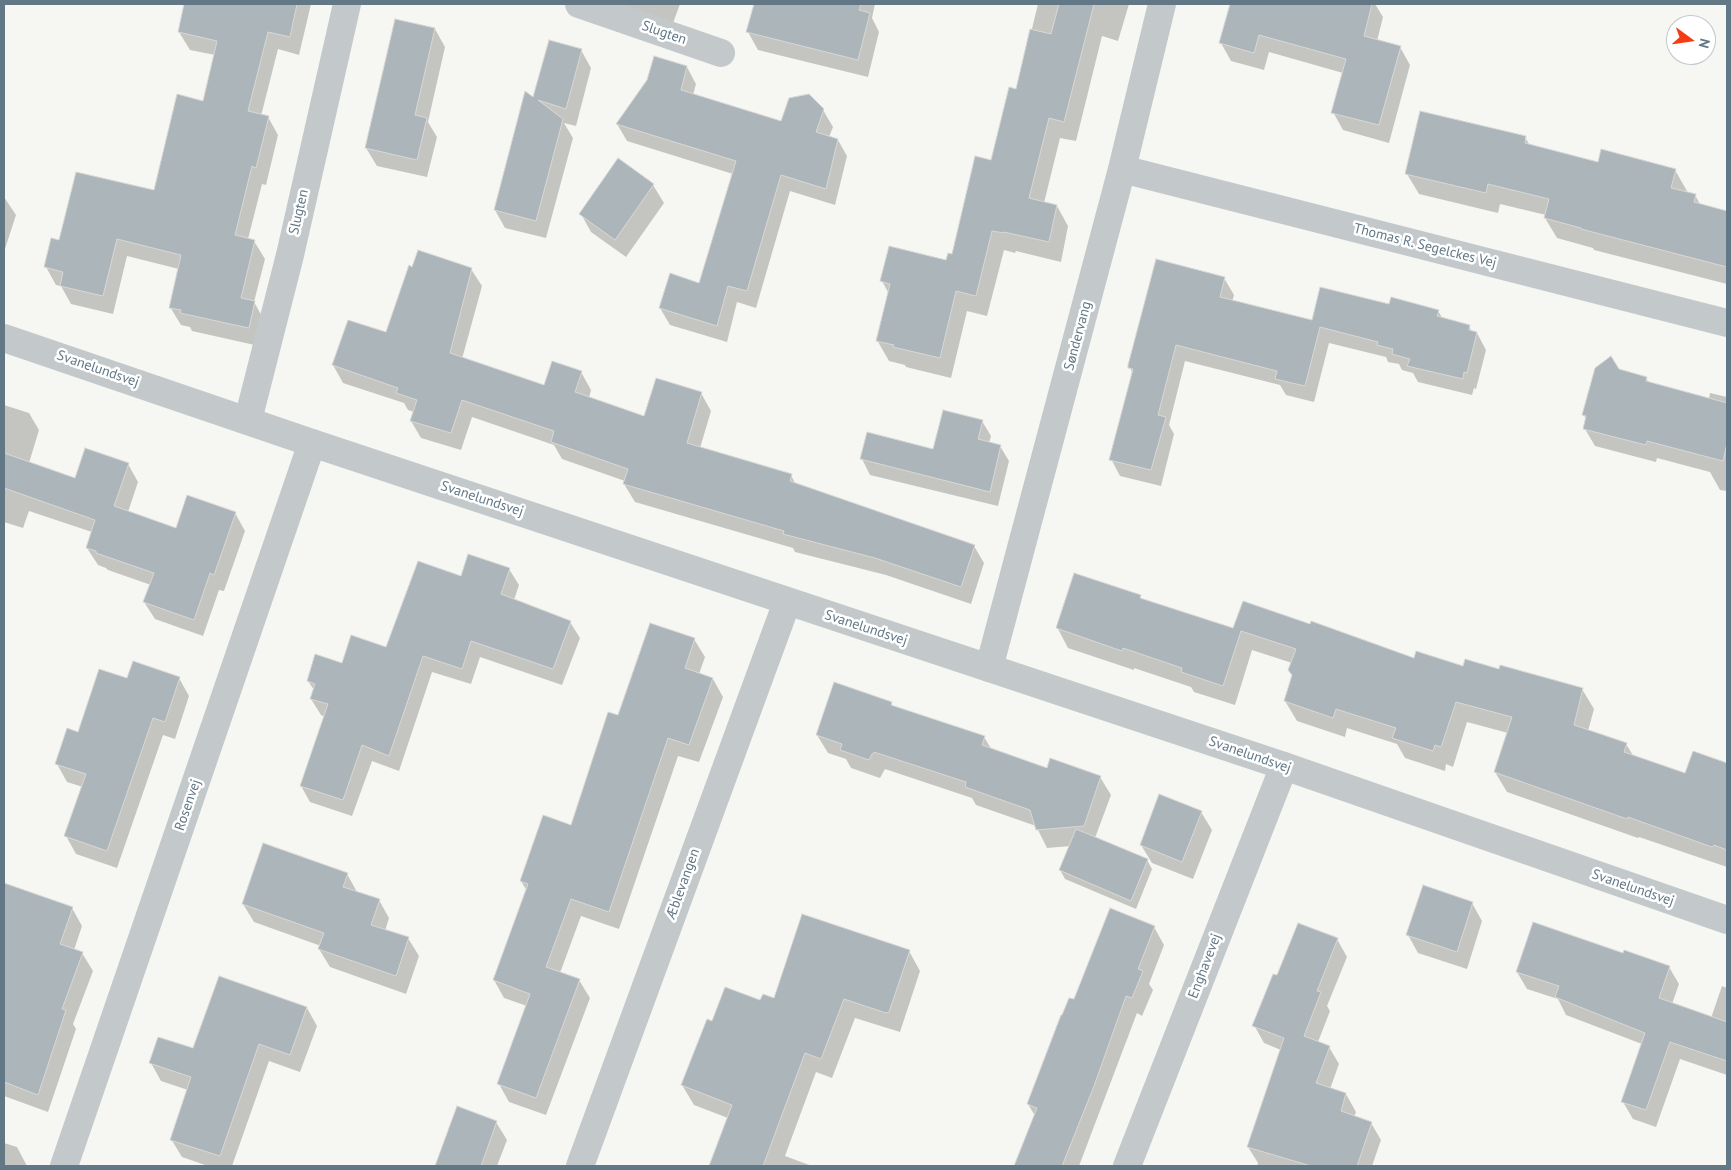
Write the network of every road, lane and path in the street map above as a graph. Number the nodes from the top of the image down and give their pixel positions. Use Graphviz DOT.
graph roads {
  1 [pos="347,4"];
  2 [pos="579,4"];
  3 [pos="1162,4"];
  4 [pos="721,53"];
  5 [pos="1122,169"];
  6 [pos="1727,323"];
  7 [pos="4,338"];
  8 [pos="248,420"];
  9 [pos="312,443"];
  10 [pos="787,602"];
  11 [pos="989,668"];
  12 [pos="1284,766"];
  13 [pos="1727,920"];
  14 [pos="64,1166"];
  15 [pos="580,1166"];
  16 [pos="1127,1166"];
  1 -- 8 [label="street, Slugten"];
  2 -- 4 [label="street, Slugten"];
  3 -- 5 [label="street, Søndervang"];
  5 -- 6 [label="street, Thomas R. Segelckes Vej"];
  5 -- 11 [label="street, Søndervang"];
  7 -- 8 [label="street, Svanelundsvej"];
  8 -- 9 [label="street, Svanelundsvej"];
  9 -- 10 [label="street, Svanelundsvej"];
  9 -- 14 [label="street, Rosenvej"];
  10 -- 11 [label="street, Svanelundsvej"];
  10 -- 15 [label="street, Æblevangen"];
  11 -- 12 [label="street, Svanelundsvej"];
  12 -- 13 [label="street, Svanelundsvej"];
  12 -- 16 [label="street, Enghavevej"];
}
